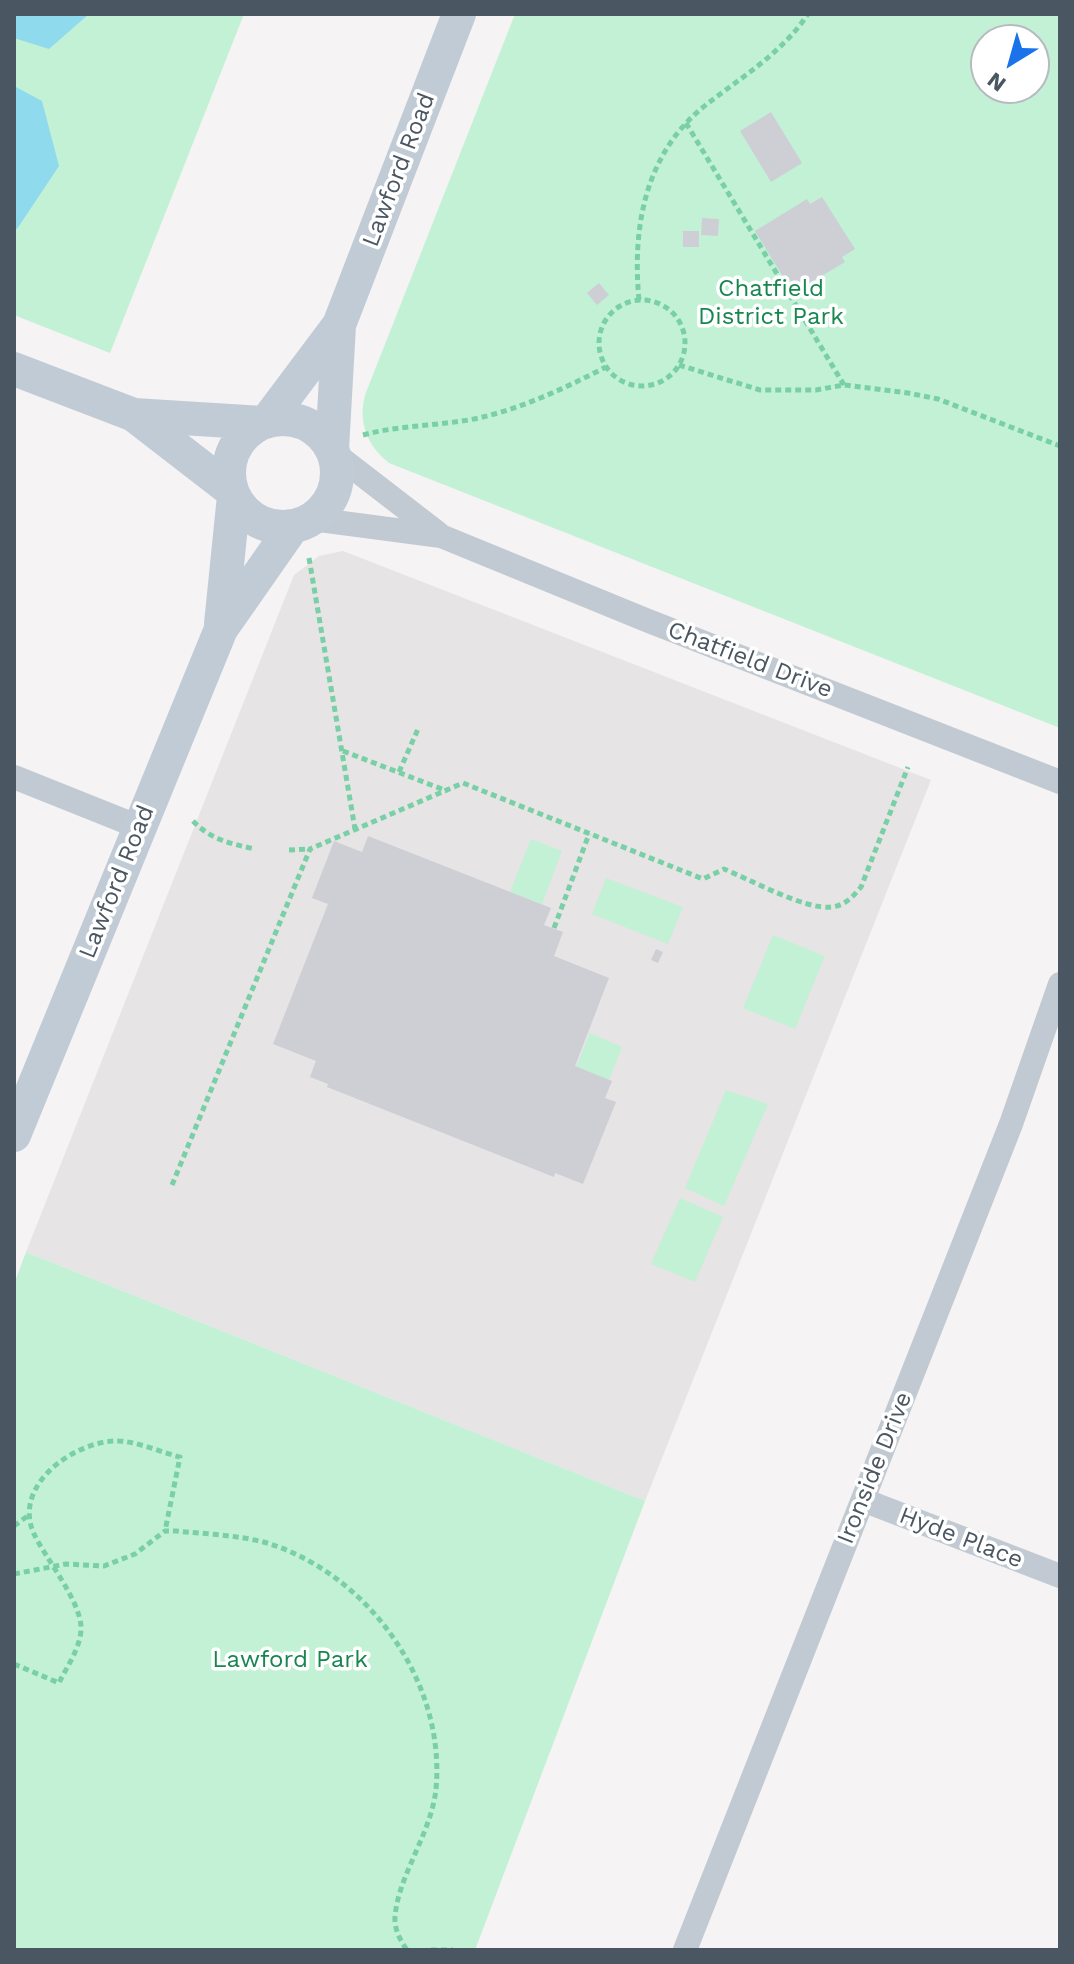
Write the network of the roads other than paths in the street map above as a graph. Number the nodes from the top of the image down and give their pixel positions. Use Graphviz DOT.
graph roads {
  1 [pos="459,14"];
  2 [pos="339,325"];
  3 [pos="14,369"];
  4 [pos="134,415"];
  5 [pos="264,422"];
  6 [pos="343,446"];
  7 [pos="233,493"];
  8 [pos="303,523"];
  9 [pos="441,536"];
  10 [pos="221,629"];
  11 [pos="14,777"];
  12 [pos="1060,782"];
  13 [pos="139,827"];
  14 [pos="1060,984"];
  15 [pos="14,1135"];
  16 [pos="863,1500"];
  17 [pos="1060,1576"];
  18 [pos="685,1950"];
  1 -- 2 [label="street, Lawford Road"];
  2 -- 5 [label="street, Lawford Road"];
  2 -- 6 [label="street, Lawford Road"];
  3 -- 4 [label="street"];
  4 -- 5 [label="street"];
  4 -- 7 [label="street"];
  5 -- 6 [label="street"];
  5 -- 7 [label="street"];
  6 -- 8 [label="street"];
  6 -- 9 [label="street, Chatfield Drive"];
  7 -- 8 [label="street"];
  7 -- 10 [label="street, Lawford Road"];
  8 -- 9 [label="street, Chatfield Drive"];
  8 -- 10 [label="street, Lawford Road"];
  9 -- 12 [label="street, Chatfield Drive"];
  10 -- 13 [label="street, Lawford Road"];
  11 -- 13 [label="street"];
  13 -- 15 [label="street, Lawford Road"];
  14 -- 16 [label="street, Ironside Drive"];
  16 -- 17 [label="street, Hyde Place"];
  16 -- 18 [label="street, Ironside Drive"];
}
